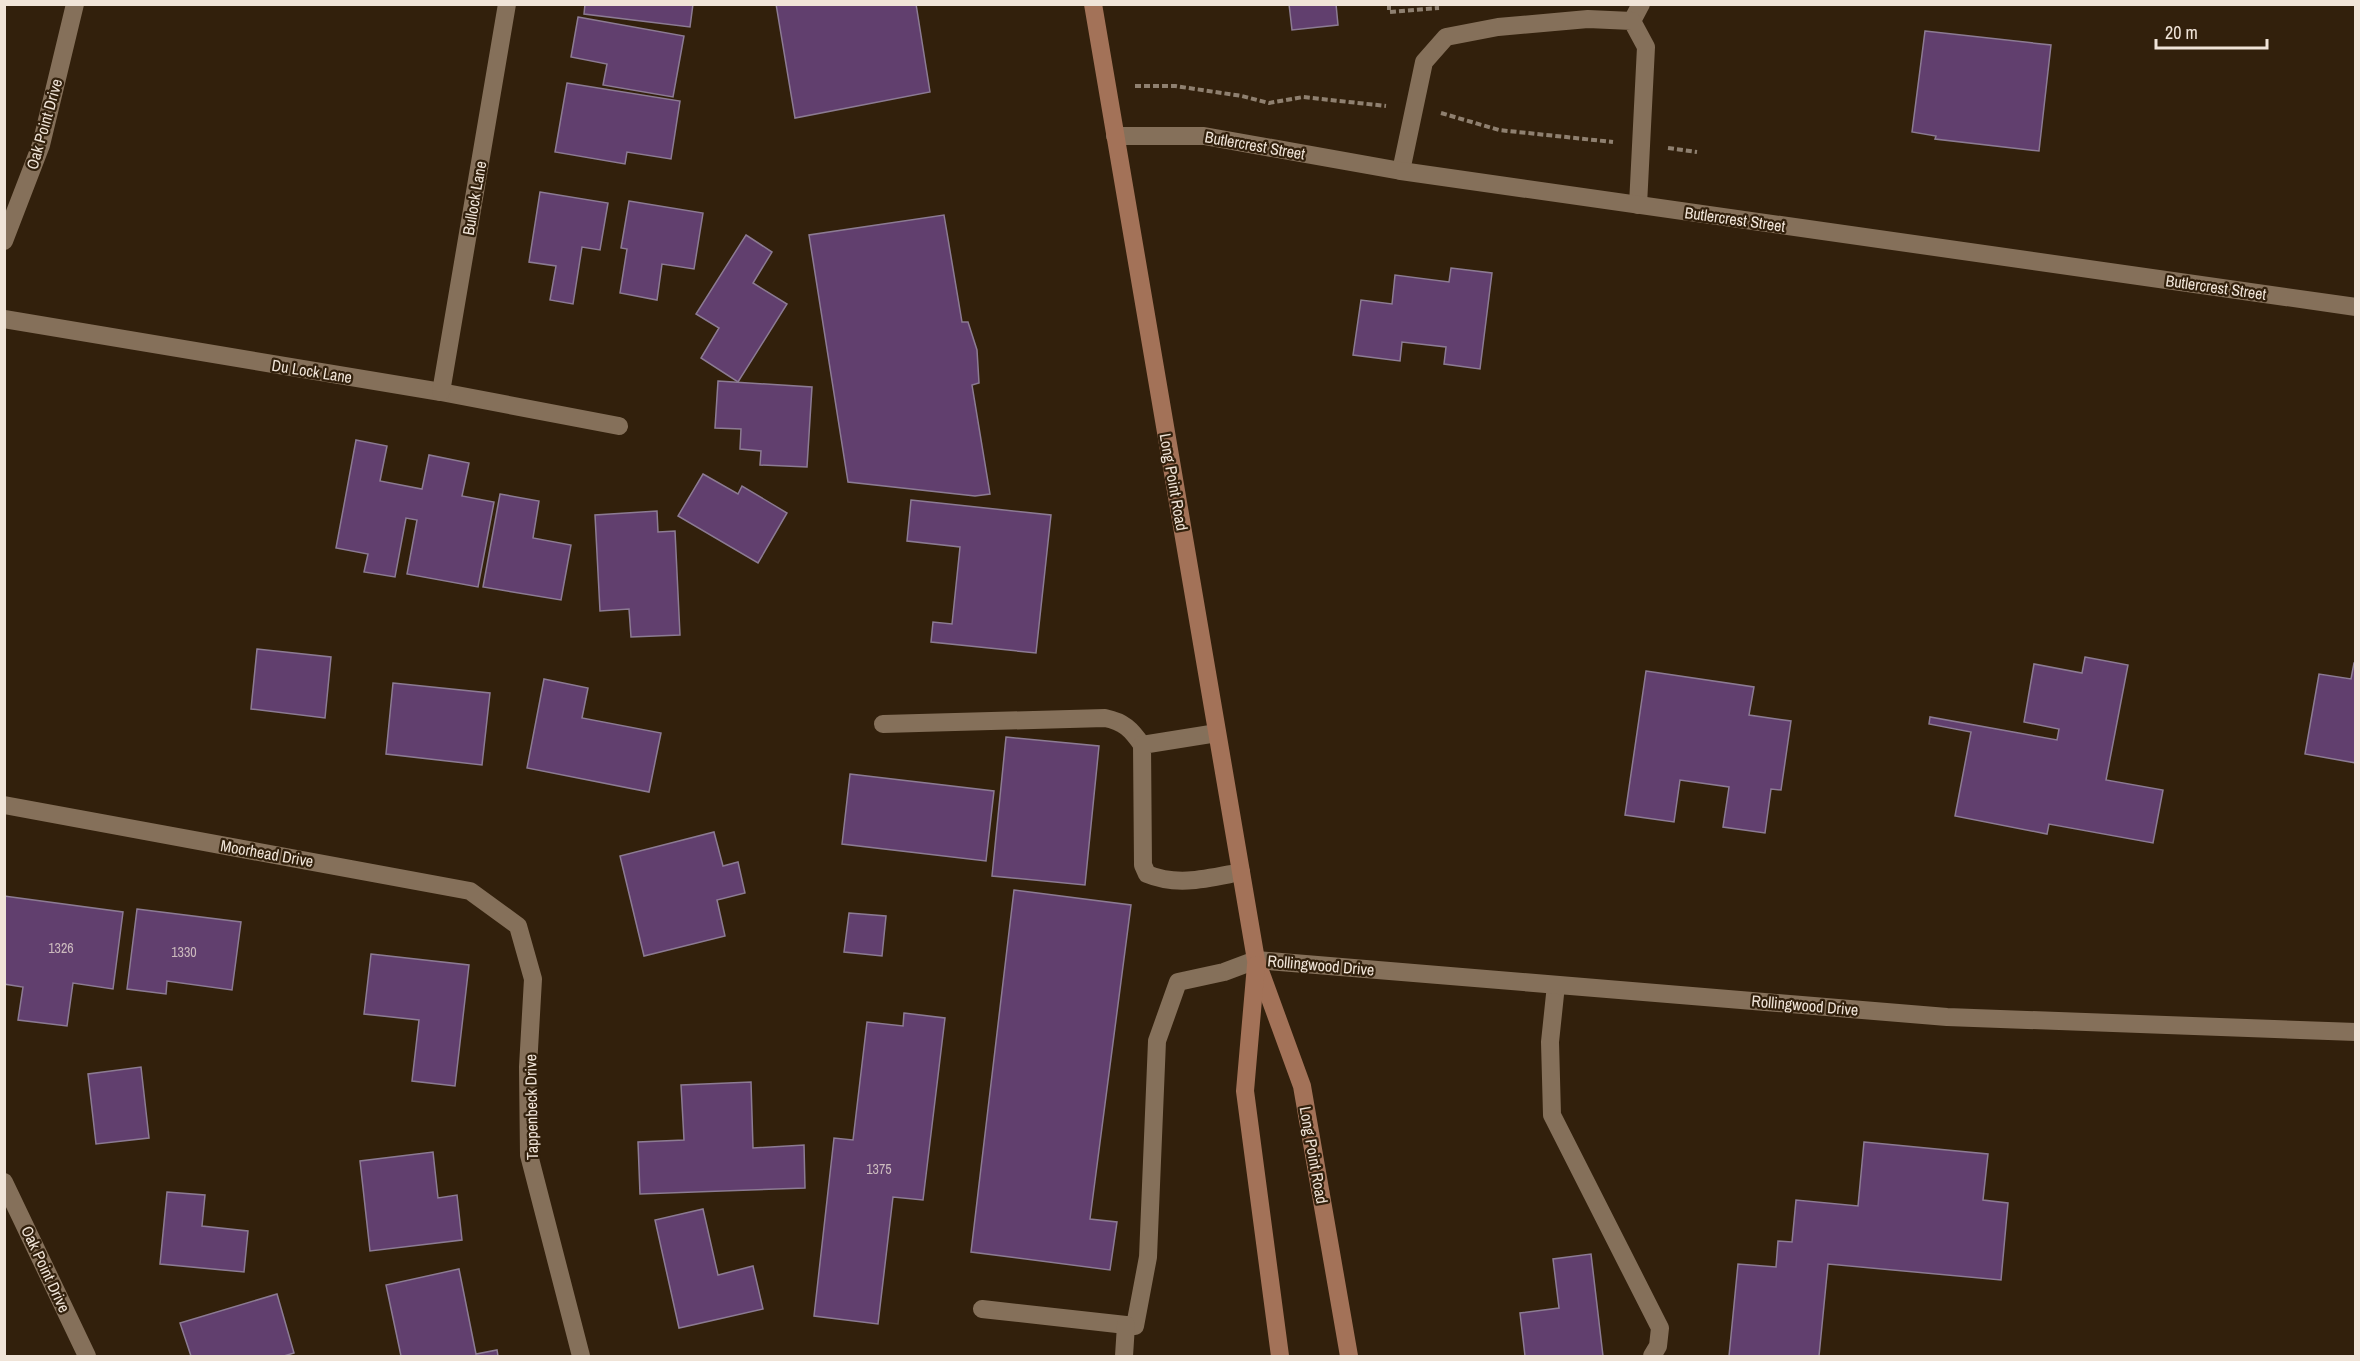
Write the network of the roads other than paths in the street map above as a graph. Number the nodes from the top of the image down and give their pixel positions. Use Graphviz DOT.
graph roads {
  1 [pos="75,4"];
  2 [pos="507,4"];
  3 [pos="1093,4"];
  4 [pos="1641,4"];
  5 [pos="1632,21"];
  6 [pos="1115,136"];
  7 [pos="1401,171"];
  8 [pos="1638,205"];
  9 [pos="4,241"];
  10 [pos="2355,307"];
  11 [pos="4,319"];
  12 [pos="441,392"];
  13 [pos="619,426"];
  14 [pos="883,724"];
  15 [pos="1217,733"];
  16 [pos="1142,745"];
  17 [pos="4,805"];
  18 [pos="1241,872"];
  19 [pos="518,926"];
  20 [pos="1256,960"];
  21 [pos="1556,985"];
  22 [pos="2355,1032"];
  23 [pos="4,1182"];
  24 [pos="982,1309"];
  25 [pos="1126,1325"];
  26 [pos="87,1356"];
  27 [pos="581,1356"];
  28 [pos="1124,1356"];
  29 [pos="1280,1356"];
  30 [pos="1349,1356"];
  31 [pos="1652,1356"];
  1 -- 9 [label="street, Oak Point Drive"];
  2 -- 12 [label="street, Bullock Lane"];
  3 -- 6 [label="main road, Long Point Road"];
  4 -- 5 [label="street"];
  5 -- 7 [label="street"];
  5 -- 8 [label="street"];
  6 -- 7 [label="street, Butlercrest Street"];
  6 -- 15 [label="main road, Long Point Road"];
  7 -- 8 [label="street, Butlercrest Street"];
  8 -- 10 [label="street, Butlercrest Street"];
  11 -- 12 [label="street, Du Lock Lane"];
  12 -- 13 [label="street, Du Lock Lane"];
  14 -- 16 [label="street"];
  15 -- 16 [label="street"];
  15 -- 18 [label="main road, Long Point Road"];
  16 -- 18 [label="street"];
  17 -- 19 [label="street, Moorhead Drive"];
  18 -- 20 [label="main road, Long Point Road"];
  19 -- 27 [label="street, Tappenbeck Drive"];
  20 -- 21 [label="street, Rollingwood Drive"];
  20 -- 25 [label="street"];
  20 -- 29 [label="main road, Long Point Road"];
  20 -- 30 [label="main road, Long Point Road"];
  21 -- 22 [label="street, Rollingwood Drive"];
  21 -- 31 [label="street"];
  23 -- 26 [label="street, Oak Point Drive"];
  24 -- 25 [label="street"];
  25 -- 28 [label="street"];
}
